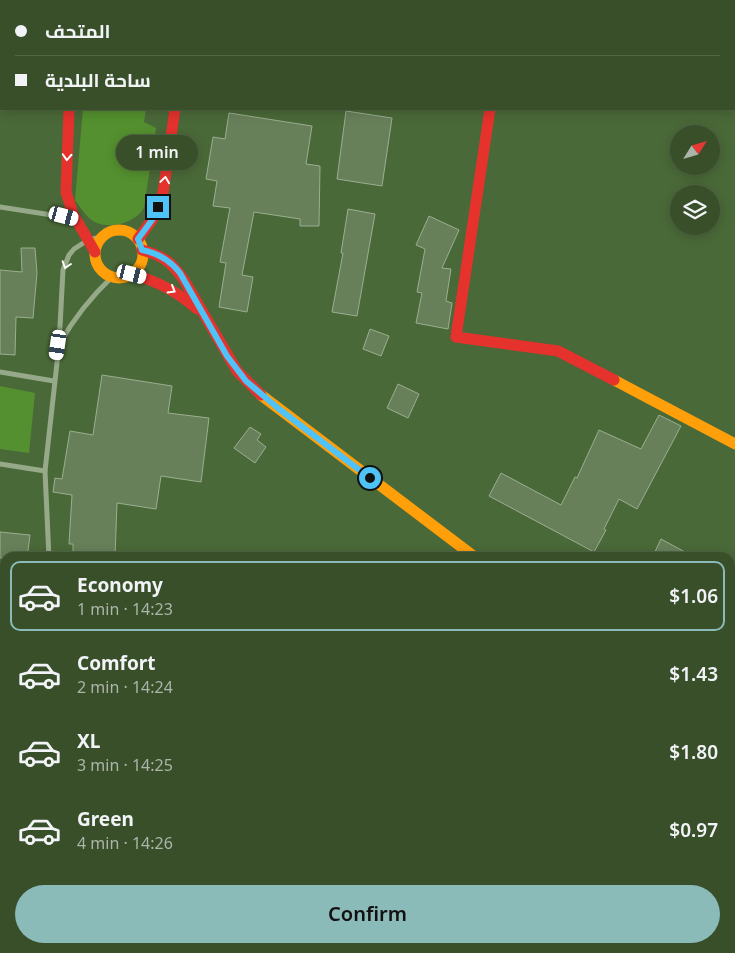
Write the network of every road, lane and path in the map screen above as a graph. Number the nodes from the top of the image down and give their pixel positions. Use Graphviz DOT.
graph roads {
  1 [pos="69,110"];
  2 [pos="175,110"];
  3 [pos="490,110"];
  4 [pos="0,207"];
  5 [pos="76,219"];
  6 [pos="101,237"];
  7 [pos="138,239"];
  8 [pos="88,240"];
  9 [pos="142,250"];
  10 [pos="95,252"];
  11 [pos="132,274"];
  12 [pos="112,277"];
  13 [pos="205,317"];
  14 [pos="58,345"];
  15 [pos="0,372"];
  16 [pos="54,381"];
  17 [pos="734,441"];
  18 [pos="0,464"];
  19 [pos="45,471"];
  20 [pos="49,552"];
  21 [pos="468,552"];
  1 -- 5 [label="street, one-way"];
  7 -- 2 [label="street, one-way"];
  3 -- 17 [label="street"];
  4 -- 5 [label="street"];
  5 -- 8 [label="street"];
  6 -- 7 [label="street"];
  6 -- 8 [label="street"];
  6 -- 10 [label="street"];
  7 -- 9 [label="street"];
  8 -- 10 [label="street"];
  8 -- 14 [label="street, one-way"];
  9 -- 11 [label="street"];
  9 -- 13 [label="street"];
  10 -- 12 [label="street"];
  11 -- 12 [label="street"];
  11 -- 13 [label="street, one-way"];
  12 -- 14 [label="street"];
  13 -- 21 [label="street"];
  14 -- 16 [label="street"];
  15 -- 16 [label="street"];
  16 -- 19 [label="street"];
  18 -- 19 [label="street"];
  19 -- 20 [label="street"];
}
